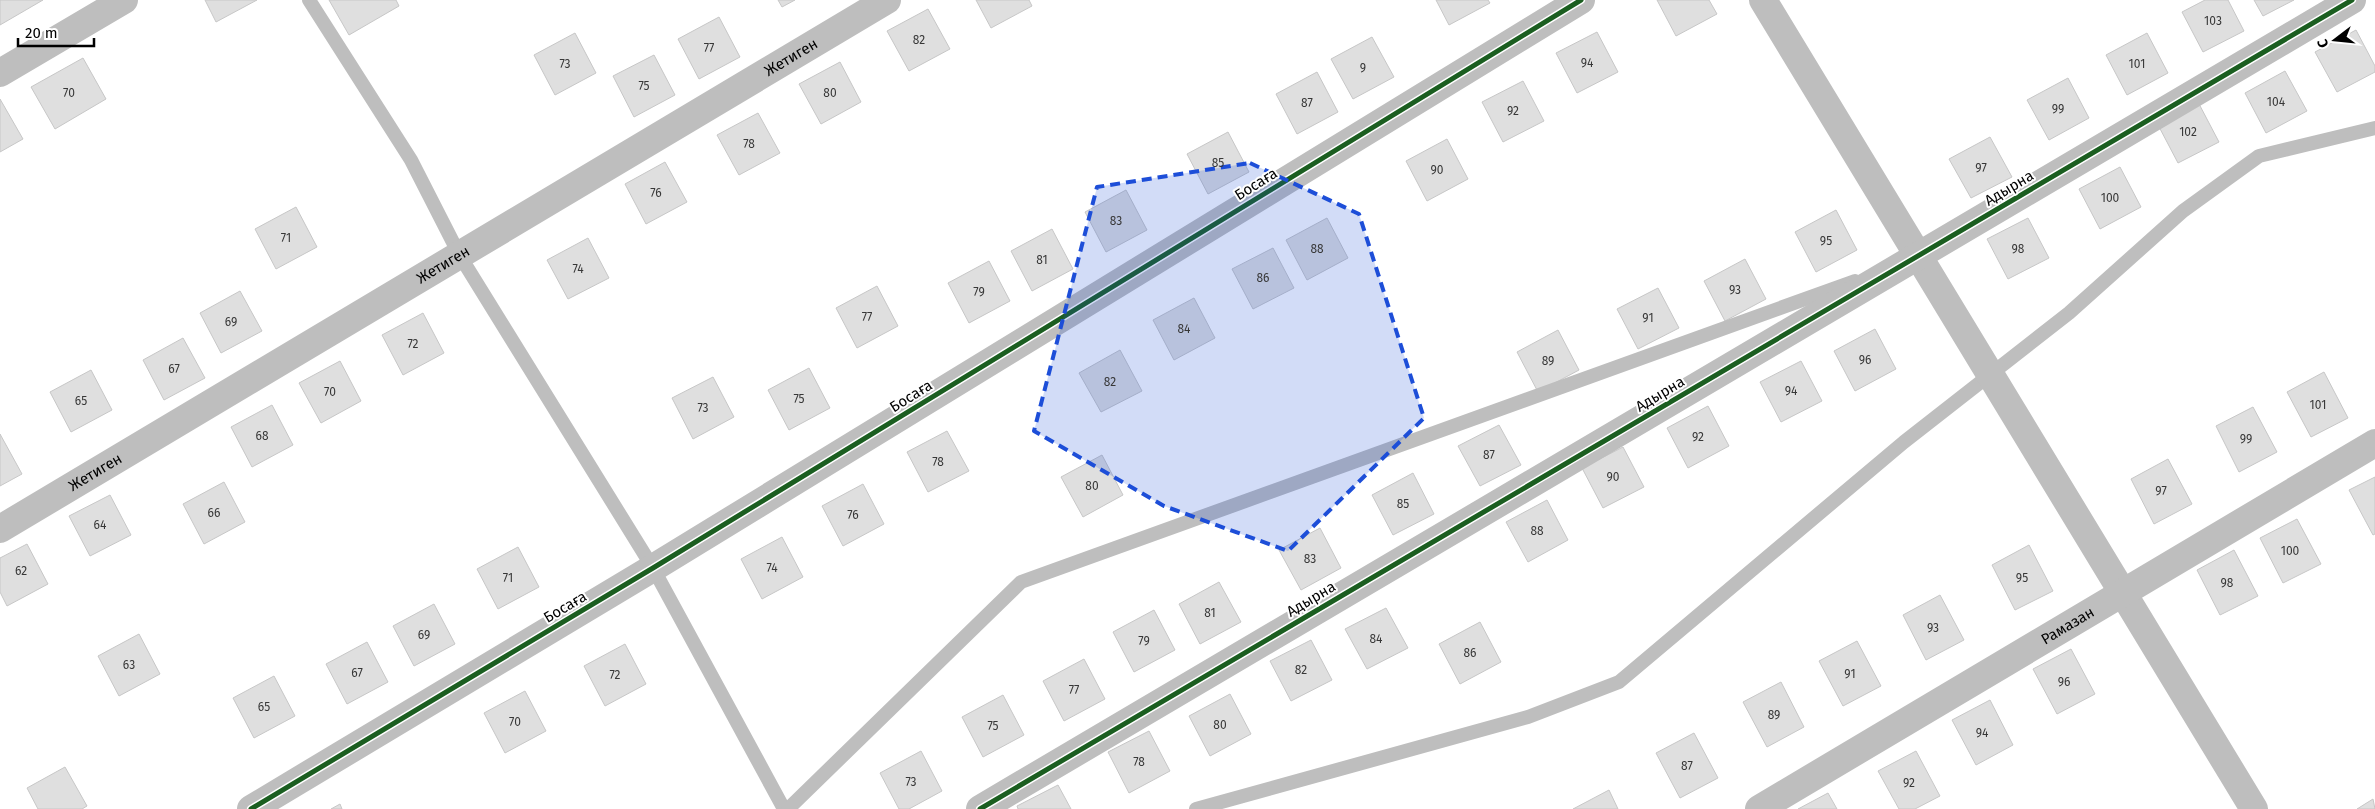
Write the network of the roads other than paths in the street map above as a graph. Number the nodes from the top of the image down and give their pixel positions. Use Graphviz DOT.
graph roads {
  1 [pos="124,0"];
  2 [pos="309,0"];
  3 [pos="886,0"];
  4 [pos="1581,0"];
  5 [pos="1763,0"];
  6 [pos="2352,0"];
  7 [pos="0,73"];
  8 [pos="2375,128"];
  9 [pos="460,256"];
  10 [pos="1913,259"];
  11 [pos="1990,374"];
  12 [pos="2375,443"];
  13 [pos="0,529"];
  14 [pos="654,568"];
  15 [pos="2123,593"];
  16 [pos="251,809"];
  17 [pos="786,809"];
  18 [pos="980,809"];
  19 [pos="1196,809"];
  20 [pos="1759,809"];
  21 [pos="2254,809"];
  1 -- 7 [label="street"];
  2 -- 9 [label="lane"];
  3 -- 9 [label="street, Жетиген"];
  4 -- 14 [label="street, Босаға"];
  5 -- 10 [label="street"];
  6 -- 10 [label="street, Адырна"];
  8 -- 11 [label="lane"];
  9 -- 13 [label="street, Жетиген"];
  9 -- 14 [label="lane"];
  10 -- 11 [label="street"];
  10 -- 17 [label="lane"];
  10 -- 18 [label="street, Адырна"];
  11 -- 15 [label="street"];
  11 -- 19 [label="lane"];
  12 -- 15 [label="street, Рамазан"];
  14 -- 16 [label="street, Босаға"];
  14 -- 17 [label="lane"];
  15 -- 20 [label="street, Рамазан"];
  15 -- 21 [label="street"];
}
